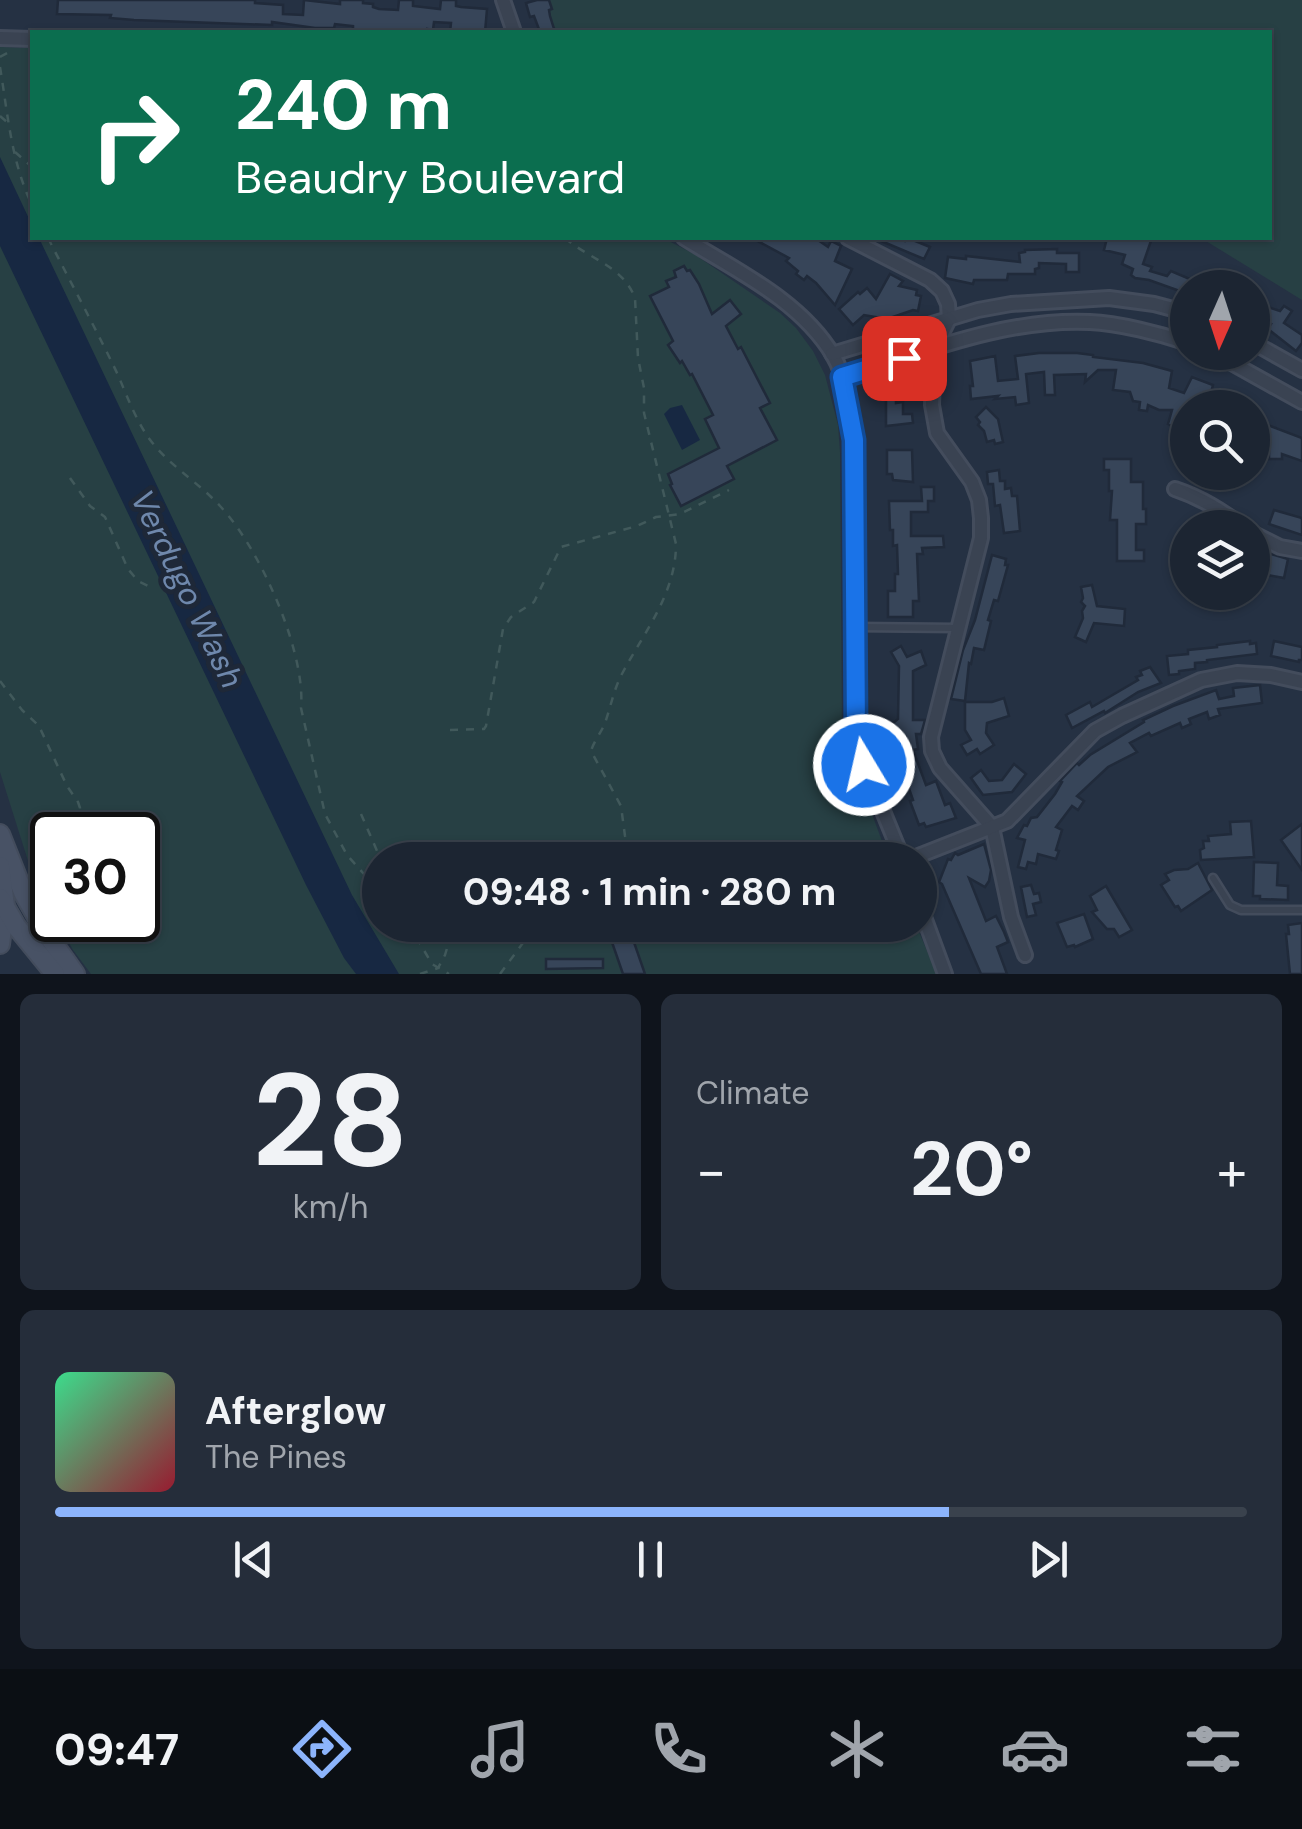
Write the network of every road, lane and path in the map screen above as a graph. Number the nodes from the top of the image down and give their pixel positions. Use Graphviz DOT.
graph roads {
  1 [pos="503,0"];
  2 [pos="513,30"];
  3 [pos="0,38"];
  4 [pos="30,40"];
  5 [pos="16,50"];
  6 [pos="0,57"];
  7 [pos="0,67"];
  8 [pos="1,82"];
  9 [pos="0,116"];
  10 [pos="8,123"];
  11 [pos="12,149"];
  12 [pos="30,165"];
  13 [pos="30,201"];
  14 [pos="49,240"];
  15 [pos="568,240"];
  16 [pos="687,240"];
  17 [pos="852,240"];
  18 [pos="1170,308"];
  19 [pos="949,319"];
  20 [pos="1170,337"];
  21 [pos="934,349"];
  22 [pos="1270,352"];
  23 [pos="832,354"];
  24 [pos="1244,370"];
  25 [pos="1302,370"];
  26 [pos="842,377"];
  27 [pos="1302,402"];
  28 [pos="70,478"];
  29 [pos="730,490"];
  30 [pos="1181,490"];
  31 [pos="1220,510"];
  32 [pos="670,514"];
  33 [pos="1270,542"];
  34 [pos="1302,552"];
  35 [pos="152,588"];
  36 [pos="855,626"];
  37 [pos="958,628"];
  38 [pos="0,681"];
  39 [pos="1302,682"];
  40 [pos="450,730"];
  41 [pos="80,812"];
  42 [pos="361,814"];
  43 [pos="992,827"];
  44 [pos="0,834"];
  45 [pos="373,842"];
  46 [pos="627,842"];
  47 [pos="898,842"];
  48 [pos="937,848"];
  49 [pos="0,866"];
  50 [pos="362,872"];
  51 [pos="1214,878"];
  52 [pos="3,902"];
  53 [pos="1302,910"];
  54 [pos="419,942"];
  55 [pos="449,942"];
  56 [pos="524,942"];
  57 [pos="934,942"];
  58 [pos="0,944"];
  59 [pos="1024,955"];
  60 [pos="438,968"];
  61 [pos="56,974"];
  62 [pos="75,974"];
  63 [pos="420,974"];
  64 [pos="449,974"];
  65 [pos="500,974"];
  66 [pos="946,974"];
  1 -- 2 [label="street"];
  3 -- 4 [label="street"];
  5 -- 6 [label="path"];
  7 -- 8 [label="path"];
  8 -- 10 [label="path"];
  9 -- 10 [label="path"];
  10 -- 11 [label="path"];
  11 -- 12 [label="path"];
  11 -- 13 [label="path"];
  14 -- 50 [label="path"];
  15 -- 32 [label="path"];
  16 -- 23 [label="street"];
  17 -- 19 [label="street"];
  18 -- 19 [label="street"];
  19 -- 21 [label="street"];
  19 -- 23 [label="street"];
  20 -- 21 [label="street"];
  21 -- 26 [label="street"];
  21 -- 37 [label="street"];
  22 -- 25 [label="street"];
  23 -- 26 [label="street"];
  24 -- 27 [label="street"];
  26 -- 36 [label="street"];
  28 -- 35 [label="path"];
  29 -- 32 [label="path"];
  30 -- 31 [label="street"];
  32 -- 40 [label="path"];
  32 -- 46 [label="path"];
  33 -- 34 [label="street"];
  36 -- 37 [label="lane"];
  36 -- 47 [label="street"];
  37 -- 43 [label="street"];
  38 -- 41 [label="path"];
  39 -- 43 [label="street"];
  42 -- 45 [label="path"];
  43 -- 48 [label="street"];
  43 -- 59 [label="street"];
  44 -- 62 [label="main road"];
  49 -- 52 [label="main road"];
  51 -- 53 [label="lane"];
  52 -- 58 [label="main road"];
  52 -- 61 [label="main road"];
  54 -- 60 [label="path"];
  55 -- 60 [label="path"];
  56 -- 65 [label="path"];
  57 -- 66 [label="street"];
  60 -- 63 [label="path"];
  60 -- 64 [label="path"];
}
